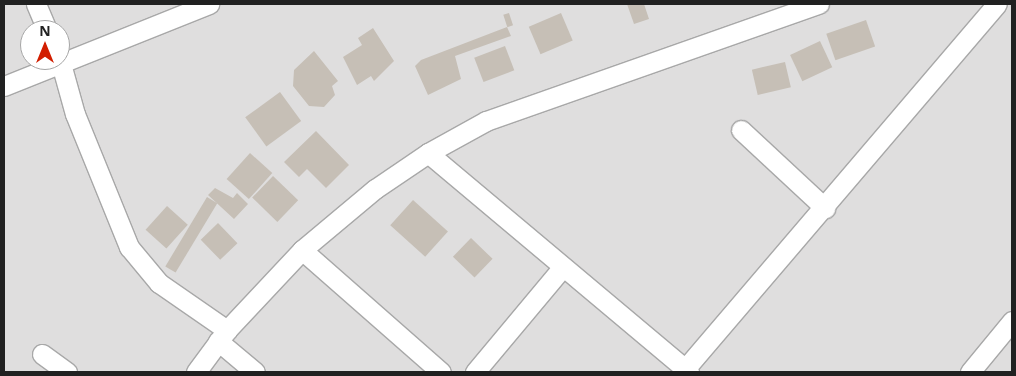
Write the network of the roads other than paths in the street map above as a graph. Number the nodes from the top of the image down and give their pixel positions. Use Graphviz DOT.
graph roads {
  1 [pos="36,4"];
  2 [pos="208,4"];
  3 [pos="819,4"];
  4 [pos="997,4"];
  5 [pos="43,20"];
  6 [pos="70,59"];
  7 [pos="44,70"];
  8 [pos="63,70"];
  9 [pos="4,86"];
  10 [pos="741,130"];
  11 [pos="428,153"];
  12 [pos="825,208"];
  13 [pos="302,250"];
  14 [pos="562,268"];
  15 [pos="1012,321"];
  16 [pos="222,335"];
  17 [pos="42,354"];
  18 [pos="687,371"];
  19 [pos="67,372"];
  20 [pos="196,372"];
  21 [pos="255,372"];
  22 [pos="441,372"];
  23 [pos="475,372"];
  24 [pos="970,372"];
  1 -- 5 [label="street"];
  2 -- 6 [label="street"];
  3 -- 11 [label="street"];
  4 -- 12 [label="street"];
  7 -- 9 [label="street"];
  8 -- 16 [label="street"];
  10 -- 12 [label="street"];
  11 -- 13 [label="street"];
  11 -- 14 [label="street"];
  12 -- 18 [label="street"];
  13 -- 16 [label="street"];
  13 -- 22 [label="street"];
  14 -- 18 [label="street"];
  14 -- 23 [label="street"];
  15 -- 24 [label="street"];
  16 -- 20 [label="street"];
  16 -- 21 [label="street"];
  17 -- 19 [label="street"];
}
